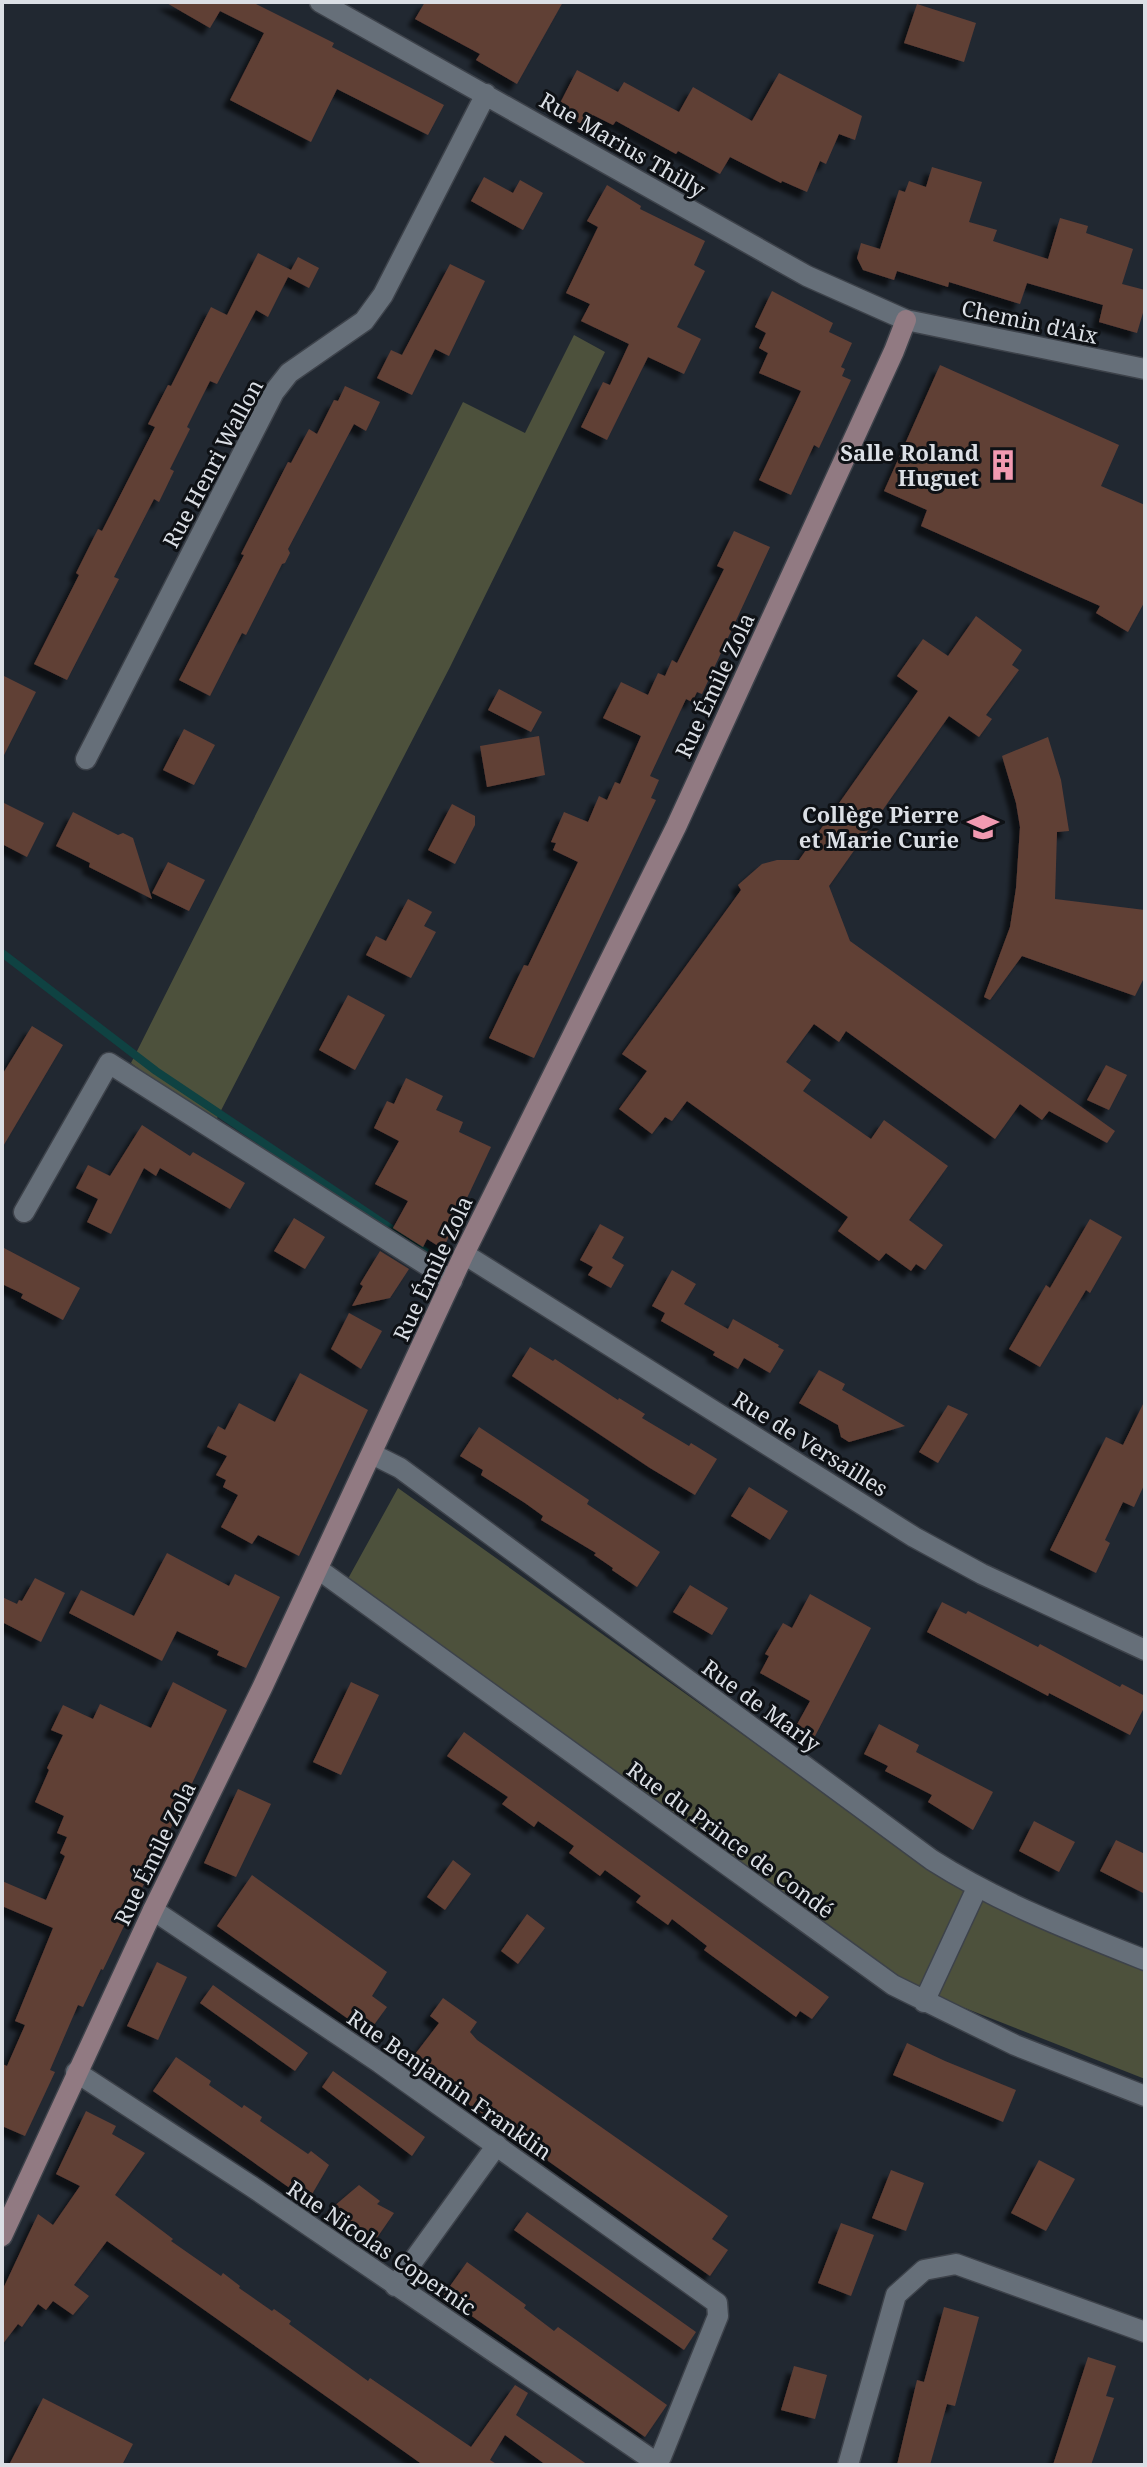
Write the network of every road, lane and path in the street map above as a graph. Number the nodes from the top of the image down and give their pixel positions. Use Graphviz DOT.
graph roads {
  1 [pos="320,2"];
  2 [pos="486,94"];
  3 [pos="906,320"];
  4 [pos="1145,369"];
  5 [pos="86,759"];
  6 [pos="24,1212"];
  7 [pos="464,1254"];
  8 [pos="452,1281"];
  9 [pos="372,1454"];
  10 [pos="318,1569"];
  11 [pos="1145,1650"];
  12 [pos="977,1888"];
  13 [pos="153,1910"];
  14 [pos="1145,1960"];
  15 [pos="924,2002"];
  16 [pos="76,2072"];
  17 [pos="1145,2096"];
  18 [pos="497,2145"];
  19 [pos="7,2210"];
  20 [pos="2,2236"];
  21 [pos="395,2286"];
  22 [pos="1145,2332"];
  23 [pos="661,2457"];
  24 [pos="848,2465"];
  1 -- 2 [label="street, Rue Marius Thilly"];
  2 -- 3 [label="street, Rue Marius Thilly"];
  2 -- 5 [label="street, Rue Henri Wallon"];
  3 -- 4 [label="street, Chemin d'Aix"];
  3 -- 7 [label="street, Rue Émile Zola"];
  6 -- 8 [label="street"];
  7 -- 8 [label="street, Rue Émile Zola"];
  7 -- 11 [label="street, Rue de Versailles"];
  8 -- 9 [label="street, Rue Émile Zola"];
  9 -- 10 [label="street, Rue Émile Zola"];
  9 -- 12 [label="street, Rue de Marly"];
  10 -- 13 [label="street, Rue Émile Zola"];
  10 -- 15 [label="street, Rue du Prince de Condé"];
  12 -- 14 [label="street, Rue de Marly"];
  12 -- 15 [label="street"];
  13 -- 16 [label="street, Rue Émile Zola"];
  13 -- 18 [label="street, Rue Benjamin Franklin"];
  15 -- 17 [label="street, Rue du Prince de Condé"];
  16 -- 19 [label="street, Rue Émile Zola"];
  16 -- 21 [label="street, Rue Nicolas Copernic"];
  18 -- 21 [label="street"];
  18 -- 23 [label="street, Rue Benjamin Franklin"];
  19 -- 20 [label="street, Rue Émile Zola"];
  21 -- 23 [label="street, Rue Nicolas Copernic"];
  22 -- 24 [label="street"];
}
